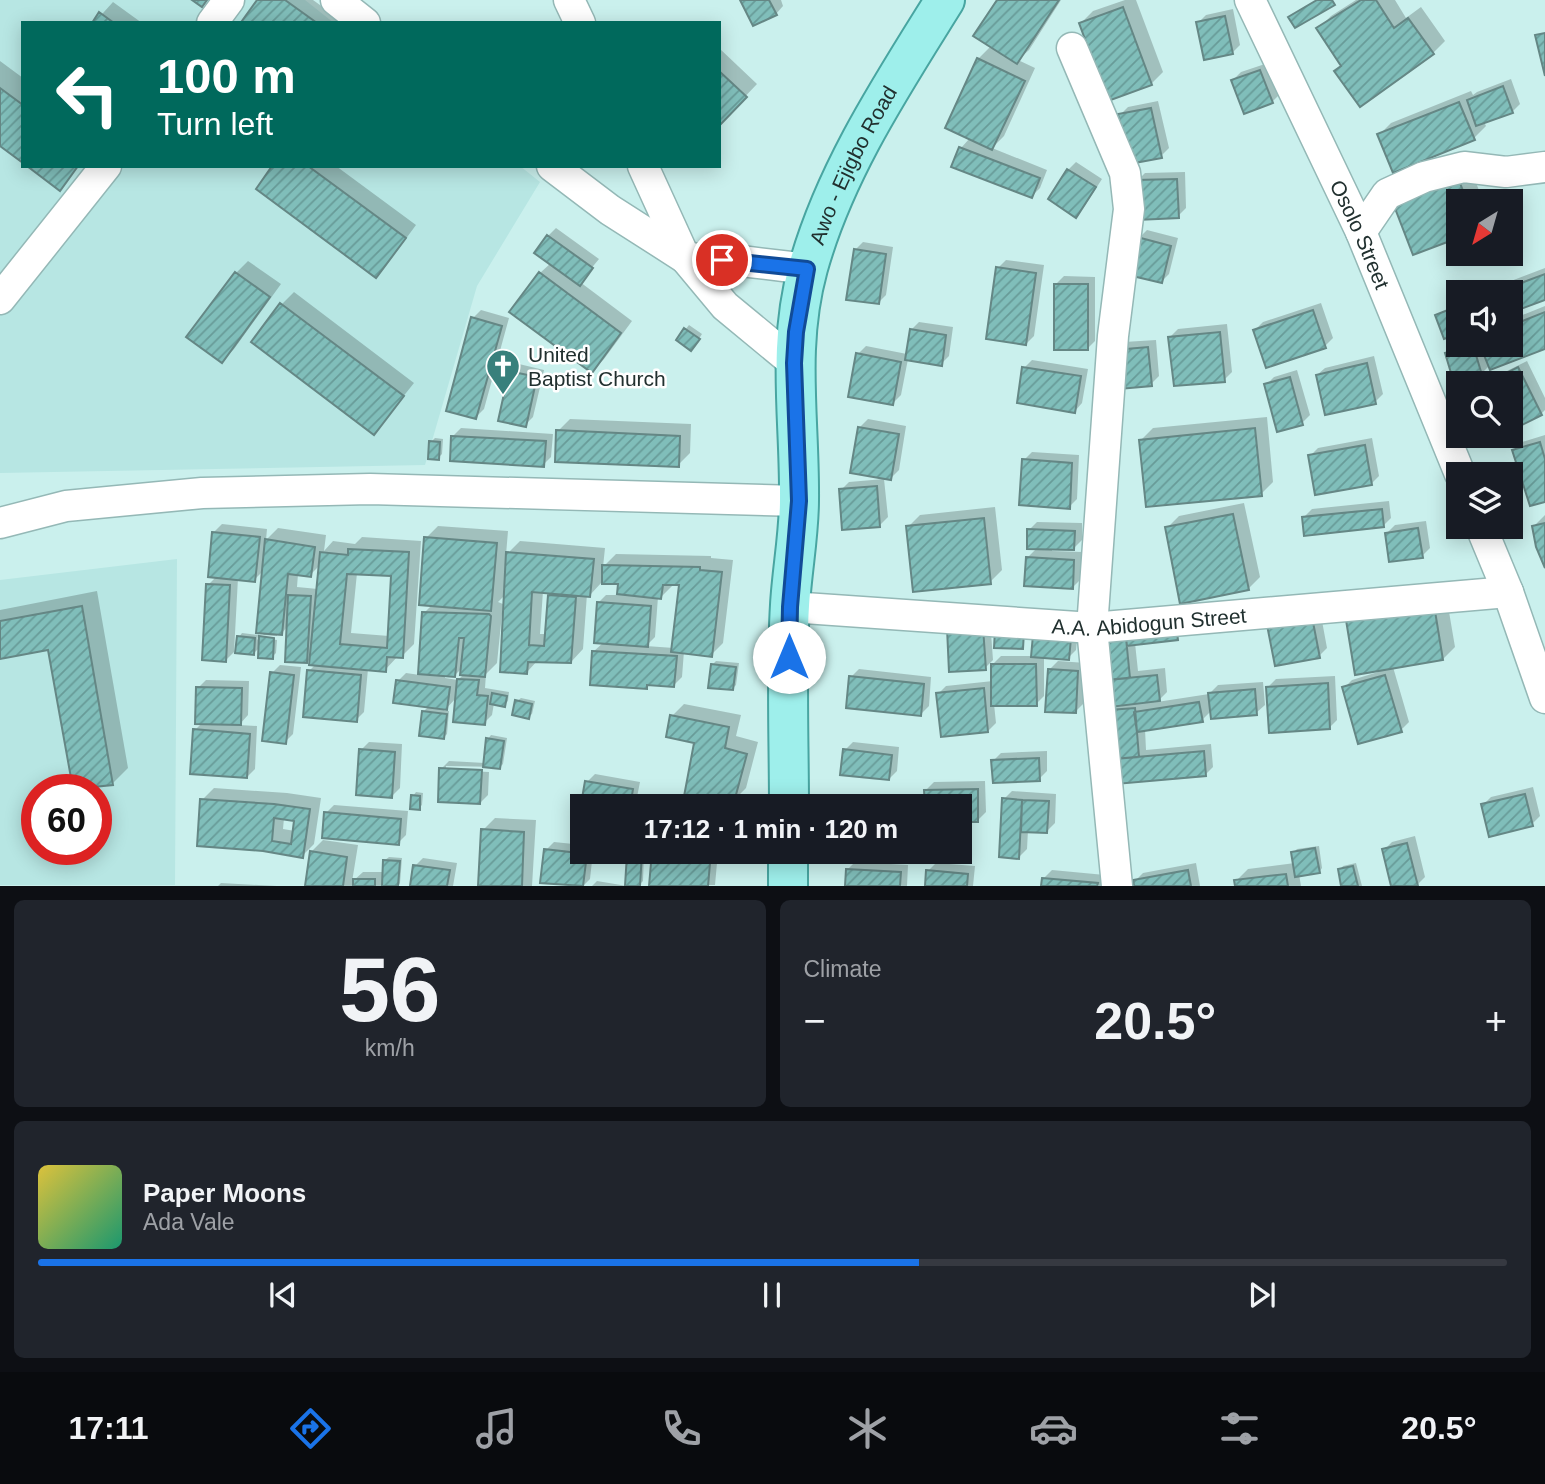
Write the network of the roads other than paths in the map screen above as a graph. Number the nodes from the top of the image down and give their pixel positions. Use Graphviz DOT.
graph roads {
  1 [pos="229,0"];
  2 [pos="336,0"];
  3 [pos="569,0"];
  4 [pos="945,0"];
  5 [pos="1250,0"];
  6 [pos="213,21"];
  7 [pos="362,21"];
  8 [pos="579,21"];
  9 [pos="1072,48"];
  10 [pos="1545,167"];
  11 [pos="104,168"];
  12 [pos="555,168"];
  13 [pos="644,168"];
  14 [pos="1361,232"];
  15 [pos="685,258"];
  16 [pos="807,269"];
  17 [pos="0,299"];
  18 [pos="794,363"];
  19 [pos="1455,462"];
  20 [pos="799,501"];
  21 [pos="0,523"];
  22 [pos="1486,539"];
  23 [pos="1508,592"];
  24 [pos="790,607"];
  25 [pos="1092,628"];
  26 [pos="1545,698"];
  27 [pos="789,794"];
  28 [pos="788,864"];
  29 [pos="788,886"];
  30 [pos="1116,886"];
  1 -- 6 [label="street"];
  2 -- 7 [label="street"];
  3 -- 8 [label="street"];
  4 -- 16 [label="main road, Awo - Ejigbo Road"];
  5 -- 14 [label="street, Osolo Street"];
  9 -- 25 [label="street"];
  10 -- 14 [label="street"];
  11 -- 17 [label="street"];
  12 -- 15 [label="street"];
  13 -- 15 [label="street"];
  14 -- 19 [label="street, Osolo Street"];
  15 -- 16 [label="street"];
  15 -- 18 [label="street"];
  16 -- 18 [label="main road, Awo - Ejigbo Road"];
  18 -- 20 [label="main road, Awo - Ejigbo Road"];
  20 -- 21 [label="street"];
  20 -- 24 [label="main road, Awo - Ejigbo Road"];
  22 -- 23 [label="street"];
  23 -- 25 [label="street, A.A. Abidogun Street"];
  23 -- 26 [label="street"];
  24 -- 25 [label="street, A.A. Abidogun Street"];
  24 -- 27 [label="main road, Awo - Ejigbo Road"];
  25 -- 30 [label="street"];
  28 -- 29 [label="main road"];
}
